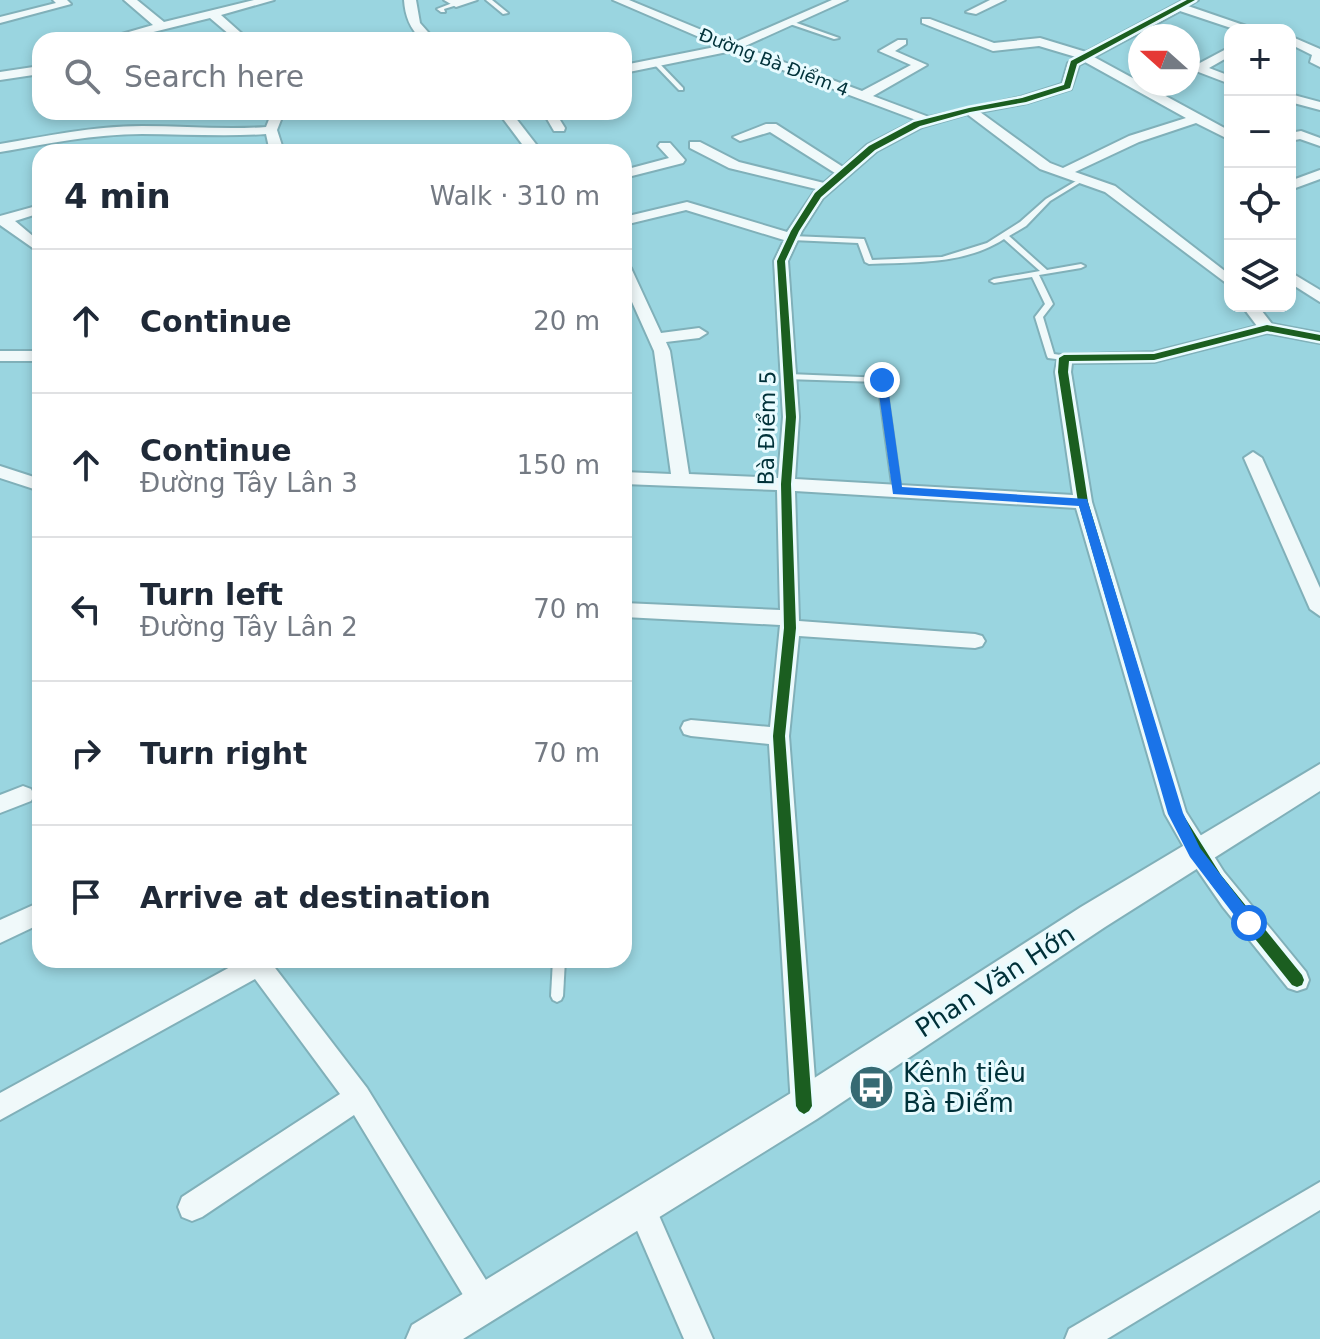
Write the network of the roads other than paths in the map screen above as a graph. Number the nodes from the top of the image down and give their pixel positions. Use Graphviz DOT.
graph roads {
  1 [pos="59,0"];
  2 [pos="130,0"];
  3 [pos="268,0"];
  4 [pos="410,0"];
  5 [pos="471,0"];
  6 [pos="489,0"];
  7 [pos="619,0"];
  8 [pos="808,0"];
  9 [pos="841,0"];
  10 [pos="999,0"];
  11 [pos="1192,0"];
  12 [pos="254,2"];
  13 [pos="452,2"];
  14 [pos="827,7"];
  15 [pos="1179,7"];
  16 [pos="443,11"];
  17 [pos="972,12"];
  18 [pos="505,13"];
  19 [pos="213,14"];
  20 [pos="0,20"];
  21 [pos="926,21"];
  22 [pos="792,23"];
  23 [pos="1230,24"];
  24 [pos="161,26"];
  25 [pos="138,32"];
  26 [pos="234,32"];
  27 [pos="418,32"];
  28 [pos="1126,37"];
  29 [pos="836,38"];
  30 [pos="902,42"];
  31 [pos="1296,43"];
  32 [pos="733,47"];
  33 [pos="1224,54"];
  34 [pos="1085,56"];
  35 [pos="656,63"];
  36 [pos="1320,63"];
  37 [pos="1200,64"];
  38 [pos="632,68"];
  39 [pos="1200,68"];
  40 [pos="32,71"];
  41 [pos="0,76"];
  42 [pos="1224,78"];
  43 [pos="681,89"];
  44 [pos="863,96"];
  45 [pos="1296,100"];
  46 [pos="1320,106"];
  47 [pos="969,110"];
  48 [pos="1198,118"];
  49 [pos="160,120"];
  50 [pos="275,120"];
  51 [pos="510,120"];
  52 [pos="554,120"];
  53 [pos="929,121"];
  54 [pos="559,128"];
  55 [pos="271,130"];
  56 [pos="159,131"];
  57 [pos="1224,133"];
  58 [pos="1296,136"];
  59 [pos="740,137"];
  60 [pos="1320,142"];
  61 [pos="275,144"];
  62 [pos="529,144"];
  63 [pos="695,145"];
  64 [pos="665,146"];
  65 [pos="0,148"];
  66 [pos="632,172"];
  67 [pos="1065,172"];
  68 [pos="845,174"];
  69 [pos="1320,174"];
  70 [pos="1083,179"];
  71 [pos="1296,184"];
  72 [pos="827,188"];
  73 [pos="32,211"];
  74 [pos="632,219"];
  75 [pos="2,220"];
  76 [pos="1004,236"];
  77 [pos="792,238"];
  78 [pos="32,243"];
  79 [pos="1081,266"];
  80 [pos="1039,272"];
  81 [pos="1224,274"];
  82 [pos="1296,280"];
  83 [pos="994,281"];
  84 [pos="632,286"];
  85 [pos="1320,297"];
  86 [pos="1255,312"];
  87 [pos="1267,328"];
  88 [pos="699,333"];
  89 [pos="1319,336"];
  90 [pos="656,338"];
  91 [pos="0,356"];
  92 [pos="32,356"];
  93 [pos="1064,358"];
  94 [pos="789,377"];
  95 [pos="1253,458"];
  96 [pos="0,472"];
  97 [pos="632,478"];
  98 [pos="681,481"];
  99 [pos="32,482"];
  100 [pos="786,484"];
  101 [pos="897,491"];
  102 [pos="1083,502"];
  103 [pos="1320,609"];
  104 [pos="632,611"];
  105 [pos="790,623"];
  106 [pos="975,641"];
  107 [pos="691,728"];
  108 [pos="779,736"];
  109 [pos="1320,776"];
  110 [pos="23,795"];
  111 [pos="0,804"];
  112 [pos="1195,852"];
  113 [pos="32,916"];
  114 [pos="0,932"];
  115 [pos="246,968"];
  116 [pos="261,968"];
  117 [pos="559,968"];
  118 [pos="1297,980"];
  119 [pos="557,996"];
  120 [pos="358,1097"];
  121 [pos="804,1106"];
  122 [pos="0,1107"];
  123 [pos="1320,1195"];
  124 [pos="640,1205"];
  125 [pos="192,1207"];
  126 [pos="484,1303"];
  127 [pos="426,1339"];
  128 [pos="699,1339"];
  129 [pos="1079,1339"];
  1 -- 20 [label="street"];
  2 -- 24 [label="street"];
  3 -- 12 [label="street"];
  4 -- 27 [label="street"];
  5 -- 13 [label="street"];
  6 -- 18 [label="lane"];
  7 -- 32 [label="street, Đường Bà Điểm 4"];
  8 -- 14 [label="street"];
  9 -- 14 [label="street"];
  10 -- 17 [label="street"];
  11 -- 15 [label="street, Bà Điểm 5"];
  12 -- 19 [label="street"];
  13 -- 16 [label="lane"];
  14 -- 22 [label="street"];
  15 -- 23 [label="street"];
  15 -- 28 [label="street, Bà Điểm 5"];
  19 -- 24 [label="street"];
  19 -- 26 [label="street"];
  21 -- 34 [label="street"];
  22 -- 29 [label="lane"];
  22 -- 32 [label="street"];
  24 -- 25 [label="street"];
  28 -- 34 [label="street, Bà Điểm 5"];
  30 -- 44 [label="street"];
  31 -- 36 [label="street"];
  32 -- 35 [label="street"];
  32 -- 44 [label="street, Đường Bà Điểm 4"];
  33 -- 37 [label="street"];
  34 -- 47 [label="street, Bà Điểm 5"];
  34 -- 48 [label="street"];
  35 -- 38 [label="street"];
  35 -- 43 [label="lane"];
  39 -- 42 [label="street"];
  40 -- 41 [label="street"];
  44 -- 53 [label="street, Đường Bà Điểm 4"];
  45 -- 46 [label="street"];
  47 -- 53 [label="street, Bà Điểm 5"];
  47 -- 67 [label="street"];
  48 -- 57 [label="street"];
  48 -- 67 [label="street"];
  49 -- 56 [label="street"];
  50 -- 55 [label="street"];
  51 -- 62 [label="street"];
  52 -- 54 [label="street"];
  53 -- 68 [label="street, Bà Điểm 5"];
  55 -- 56 [label="street"];
  55 -- 61 [label="street"];
  56 -- 65 [label="street"];
  58 -- 60 [label="street"];
  59 -- 68 [label="street"];
  63 -- 72 [label="street"];
  64 -- 66 [label="street"];
  67 -- 70 [label="street"];
  68 -- 72 [label="street, Bà Điểm 5"];
  69 -- 71 [label="street"];
  70 -- 76 [label="lane"];
  70 -- 81 [label="street"];
  72 -- 77 [label="street, Bà Điểm 5"];
  73 -- 75 [label="street"];
  74 -- 77 [label="street"];
  75 -- 78 [label="street"];
  76 -- 77 [label="lane"];
  76 -- 80 [label="lane"];
  77 -- 94 [label="street, Bà Điểm 5"];
  79 -- 80 [label="lane"];
  80 -- 83 [label="lane"];
  80 -- 93 [label="lane"];
  82 -- 85 [label="street"];
  84 -- 90 [label="street"];
  86 -- 87 [label="street"];
  87 -- 89 [label="street"];
  87 -- 93 [label="street"];
  88 -- 90 [label="street"];
  90 -- 98 [label="street"];
  91 -- 92 [label="street"];
  93 -- 102 [label="street"];
  94 -- 100 [label="street, Bà Điểm 5"];
  94 -- 101 [label="lane"];
  95 -- 103 [label="street"];
  96 -- 99 [label="street"];
  97 -- 98 [label="street"];
  98 -- 100 [label="street"];
  100 -- 101 [label="street"];
  100 -- 105 [label="street, Bà Điểm 5"];
  101 -- 102 [label="street"];
  102 -- 112 [label="street"];
  104 -- 105 [label="street"];
  105 -- 106 [label="street"];
  105 -- 108 [label="street, Bà Điểm 5"];
  107 -- 108 [label="street"];
  108 -- 121 [label="street, Bà Điểm 5"];
  109 -- 112 [label="main road, Phan Văn Hớn"];
  110 -- 111 [label="street"];
  112 -- 118 [label="street"];
  112 -- 121 [label="main road, Phan Văn Hớn"];
  113 -- 114 [label="street"];
  115 -- 122 [label="street"];
  116 -- 120 [label="street"];
  117 -- 119 [label="lane"];
  120 -- 125 [label="street"];
  120 -- 126 [label="street"];
  121 -- 124 [label="main road, Phan Văn Hớn"];
  123 -- 129 [label="street"];
  124 -- 126 [label="main road, Phan Văn Hớn"];
  124 -- 128 [label="street"];
  126 -- 127 [label="main road, Phan Văn Hớn"];
}
